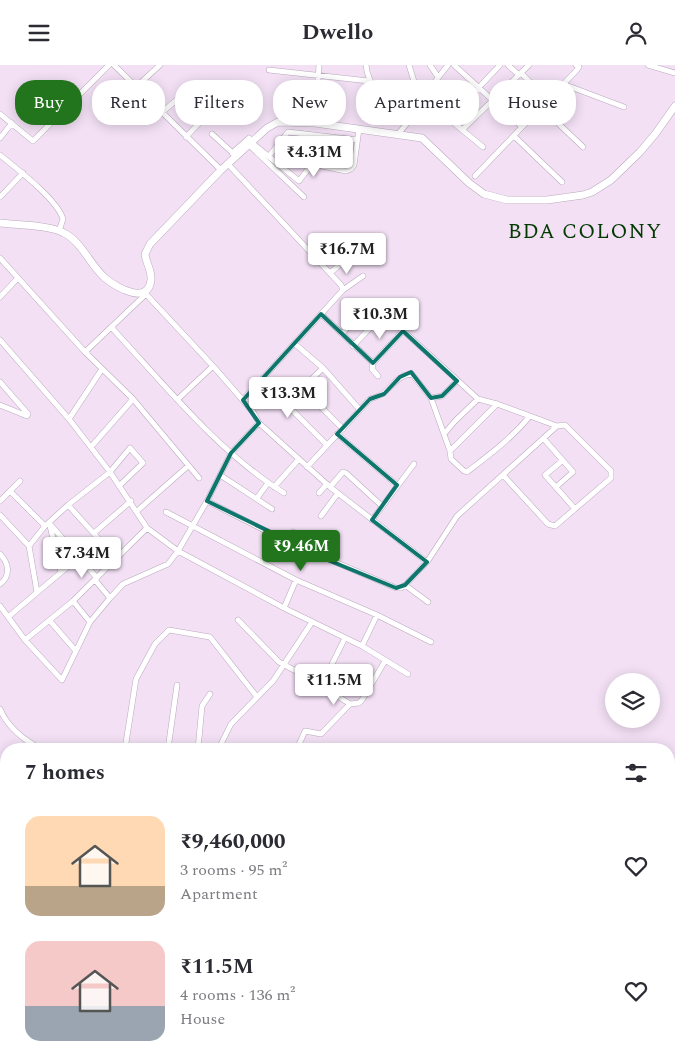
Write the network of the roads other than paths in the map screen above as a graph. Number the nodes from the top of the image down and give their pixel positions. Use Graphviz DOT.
graph roads {
  1 [pos="109,65"];
  2 [pos="114,65"];
  3 [pos="160,65"];
  4 [pos="319,65"];
  5 [pos="366,65"];
  6 [pos="409,65"];
  7 [pos="430,65"];
  8 [pos="448,65"];
  9 [pos="454,65"];
  10 [pos="500,65"];
  11 [pos="508,65"];
  12 [pos="529,65"];
  13 [pos="576,65"];
  14 [pos="648,65"];
  15 [pos="269,70"];
  16 [pos="675,73"];
  17 [pos="520,74"];
  18 [pos="318,76"];
  19 [pos="438,77"];
  20 [pos="129,80"];
  21 [pos="144,80"];
  22 [pos="318,80"];
  23 [pos="359,80"];
  24 [pos="369,80"];
  25 [pos="414,80"];
  26 [pos="436,80"];
  27 [pos="470,80"];
  28 [pos="514,80"];
  29 [pos="526,80"];
  30 [pos="567,80"];
  31 [pos="479,86"];
  32 [pos="479,88"];
  33 [pos="576,89"];
  34 [pos="489,97"];
  35 [pos="175,101"];
  36 [pos="489,105"];
  37 [pos="675,106"];
  38 [pos="624,107"];
  39 [pos="165,110"];
  40 [pos="0,114"];
  41 [pos="165,117"];
  42 [pos="12,123"];
  43 [pos="197,125"];
  44 [pos="273,125"];
  45 [pos="330,125"];
  46 [pos="406,125"];
  47 [pos="456,125"];
  48 [pos="560,125"];
  49 [pos="522,127"];
  50 [pos="359,129"];
  51 [pos="462,130"];
  52 [pos="212,134"];
  53 [pos="398,134"];
  54 [pos="514,136"];
  55 [pos="186,137"];
  56 [pos="0,138"];
  57 [pos="358,140"];
  58 [pos="250,142"];
  59 [pos="483,147"];
  60 [pos="583,147"];
  61 [pos="0,155"];
  62 [pos="234,155"];
  63 [pos="269,156"];
  64 [pos="228,164"];
  65 [pos="221,170"];
  66 [pos="23,173"];
  67 [pos="475,176"];
  68 [pos="562,182"];
  69 [pos="0,197"];
  70 [pos="304,197"];
  71 [pos="0,223"];
  72 [pos="59,231"];
  73 [pos="350,256"];
  74 [pos="0,258"];
  75 [pos="330,273"];
  76 [pos="364,275"];
  77 [pos="18,278"];
  78 [pos="343,290"];
  79 [pos="145,293"];
  80 [pos="0,297"];
  81 [pos="384,313"];
  82 [pos="321,314"];
  83 [pos="111,327"];
  84 [pos="402,331"];
  85 [pos="342,334"];
  86 [pos="0,339"];
  87 [pos="295,344"];
  88 [pos="353,346"];
  89 [pos="86,352"];
  90 [pos="373,363"];
  91 [pos="213,366"];
  92 [pos="323,368"];
  93 [pos="102,369"];
  94 [pos="378,376"];
  95 [pos="262,380"];
  96 [pos="457,381"];
  97 [pos="0,382"];
  98 [pos="302,389"];
  99 [pos="431,398"];
  100 [pos="134,399"];
  101 [pos="178,399"];
  102 [pos="478,399"];
  103 [pos="243,400"];
  104 [pos="286,404"];
  105 [pos="497,404"];
  106 [pos="0,405"];
  107 [pos="360,410"];
  108 [pos="529,417"];
  109 [pos="69,419"];
  110 [pos="259,423"];
  111 [pos="557,427"];
  112 [pos="343,429"];
  113 [pos="337,434"];
  114 [pos="444,434"];
  115 [pos="544,439"];
  116 [pos="327,445"];
  117 [pos="91,447"];
  118 [pos="450,451"];
  119 [pos="230,453"];
  120 [pos="299,459"];
  121 [pos="562,461"];
  122 [pos="414,464"];
  123 [pos="188,466"];
  124 [pos="307,467"];
  125 [pos="110,472"];
  126 [pos="220,475"];
  127 [pos="503,475"];
  128 [pos="198,478"];
  129 [pos="20,481"];
  130 [pos="268,483"];
  131 [pos="328,485"];
  132 [pos="397,485"];
  133 [pos="119,486"];
  134 [pos="274,487"];
  135 [pos="556,487"];
  136 [pos="10,491"];
  137 [pos="284,493"];
  138 [pos="319,493"];
  139 [pos="338,493"];
  140 [pos="257,498"];
  141 [pos="0,501"];
  142 [pos="131,501"];
  143 [pos="207,501"];
  144 [pos="68,505"];
  145 [pos="382,506"];
  146 [pos="272,509"];
  147 [pos="575,509"];
  148 [pos="137,511"];
  149 [pos="166,512"];
  150 [pos="0,515"];
  151 [pos="321,516"];
  152 [pos="372,520"];
  153 [pos="47,524"];
  154 [pos="192,526"];
  155 [pos="147,528"];
  156 [pos="94,533"];
  157 [pos="293,533"];
  158 [pos="288,542"];
  159 [pos="29,546"];
  160 [pos="178,551"];
  161 [pos="0,554"];
  162 [pos="78,558"];
  163 [pos="116,558"];
  164 [pos="427,562"];
  165 [pos="61,572"];
  166 [pos="96,579"];
  167 [pos="296,581"];
  168 [pos="0,584"];
  169 [pos="406,585"];
  170 [pos="37,592"];
  171 [pos="110,598"];
  172 [pos="73,601"];
  173 [pos="428,602"];
  174 [pos="0,607"];
  175 [pos="284,608"];
  176 [pos="377,615"];
  177 [pos="8,617"];
  178 [pos="238,620"];
  179 [pos="50,621"];
  180 [pos="90,622"];
  181 [pos="312,622"];
  182 [pos="345,638"];
  183 [pos="25,640"];
  184 [pos="431,642"];
  185 [pos="362,646"];
  186 [pos="76,651"];
  187 [pos="385,661"];
  188 [pos="284,665"];
  189 [pos="408,675"];
  190 [pos="315,682"];
  191 [pos="177,685"];
  192 [pos="210,694"];
  193 [pos="257,697"];
  194 [pos="350,704"];
  195 [pos="0,709"];
  196 [pos="30,743"];
  197 [pos="126,743"];
  198 [pos="169,743"];
  199 [pos="199,743"];
  200 [pos="222,743"];
  201 [pos="300,743"];
  1 -- 42 [label="street"];
  2 -- 20 [label="street"];
  3 -- 21 [label="street"];
  4 -- 18 [label="street"];
  5 -- 24 [label="street"];
  6 -- 25 [label="street"];
  7 -- 19 [label="street"];
  8 -- 19 [label="street"];
  9 -- 27 [label="street"];
  10 -- 31 [label="street"];
  11 -- 17 [label="street"];
  12 -- 17 [label="street"];
  13 -- 30 [label="street"];
  14 -- 16 [label="street"];
  15 -- 18 [label="street"];
  17 -- 28 [label="street"];
  17 -- 29 [label="street"];
  18 -- 22 [label="street"];
  18 -- 23 [label="street"];
  19 -- 26 [label="street"];
  32 -- 34 [label="street"];
  33 -- 38 [label="street"];
  35 -- 39 [label="street"];
  36 -- 51 [label="street"];
  37 -- 53 [label="street"];
  40 -- 42 [label="street"];
  41 -- 55 [label="street"];
  42 -- 56 [label="street"];
  43 -- 55 [label="street"];
  44 -- 58 [label="street"];
  45 -- 50 [label="street"];
  46 -- 53 [label="street"];
  47 -- 51 [label="street"];
  48 -- 60 [label="street"];
  49 -- 54 [label="street"];
  50 -- 53 [label="street"];
  50 -- 57 [label="street"];
  51 -- 59 [label="street"];
  52 -- 62 [label="street"];
  54 -- 67 [label="street"];
  54 -- 68 [label="street"];
  55 -- 65 [label="street"];
  57 -- 63 [label="street"];
  57 -- 63 [label="street"];
  58 -- 62 [label="street"];
  58 -- 63 [label="street"];
  58 -- 70 [label="street"];
  61 -- 66 [label="street"];
  62 -- 64 [label="street"];
  64 -- 65 [label="street"];
  64 -- 75 [label="street"];
  65 -- 79 [label="street"];
  66 -- 69 [label="street"];
  66 -- 72 [label="street"];
  71 -- 72 [label="street"];
  72 -- 79 [label="street"];
  73 -- 75 [label="street"];
  74 -- 77 [label="street"];
  75 -- 78 [label="street"];
  76 -- 78 [label="street"];
  77 -- 80 [label="street"];
  77 -- 89 [label="street"];
  78 -- 82 [label="street"];
  79 -- 83 [label="street"];
  79 -- 91 [label="street"];
  81 -- 84 [label="street"];
  81 -- 85 [label="street"];
  81 -- 88 [label="street"];
  82 -- 85 [label="street"];
  82 -- 87 [label="street"];
  83 -- 89 [label="street"];
  83 -- 101 [label="street"];
  84 -- 90 [label="street"];
  84 -- 96 [label="street"];
  85 -- 88 [label="street"];
  86 -- 109 [label="street"];
  87 -- 92 [label="street"];
  87 -- 95 [label="street"];
  88 -- 90 [label="street"];
  89 -- 93 [label="street"];
  90 -- 94 [label="street"];
  91 -- 101 [label="street"];
  91 -- 103 [label="street"];
  92 -- 98 [label="street"];
  92 -- 107 [label="street"];
  93 -- 100 [label="street"];
  93 -- 109 [label="street"];
  95 -- 103 [label="street"];
  95 -- 104 [label="street"];
  96 -- 99 [label="street"];
  96 -- 102 [label="street"];
  97 -- 106 [label="street"];
  98 -- 104 [label="street"];
  98 -- 112 [label="street"];
  99 -- 107 [label="street"];
  99 -- 114 [label="street"];
  100 -- 117 [label="street"];
  100 -- 123 [label="street"];
  101 -- 119 [label="street"];
  102 -- 105 [label="street"];
  102 -- 114 [label="street"];
  103 -- 110 [label="street"];
  104 -- 116 [label="street"];
  105 -- 108 [label="street"];
  105 -- 118 [label="street"];
  107 -- 112 [label="street"];
  108 -- 111 [label="street"];
  108 -- 118 [label="street"];
  109 -- 117 [label="street"];
  110 -- 119 [label="street"];
  110 -- 120 [label="street"];
  111 -- 115 [label="street"];
  111 -- 147 [label="street"];
  112 -- 113 [label="street"];
  113 -- 116 [label="street"];
  113 -- 132 [label="street"];
  114 -- 118 [label="street"];
  115 -- 121 [label="street"];
  115 -- 127 [label="street"];
  116 -- 124 [label="street"];
  117 -- 125 [label="street"];
  119 -- 126 [label="street"];
  119 -- 130 [label="street"];
  120 -- 124 [label="street"];
  120 -- 134 [label="street"];
  121 -- 135 [label="street"];
  121 -- 135 [label="street"];
  122 -- 132 [label="street"];
  123 -- 128 [label="street"];
  123 -- 148 [label="street"];
  124 -- 131 [label="street"];
  125 -- 133 [label="street"];
  125 -- 133 [label="street"];
  125 -- 144 [label="street"];
  126 -- 140 [label="street"];
  126 -- 143 [label="street"];
  127 -- 147 [label="street"];
  127 -- 164 [label="street"];
  129 -- 136 [label="street"];
  130 -- 134 [label="street"];
  130 -- 140 [label="street"];
  131 -- 138 [label="street"];
  131 -- 139 [label="street"];
  131 -- 145 [label="street"];
  132 -- 145 [label="street"];
  133 -- 142 [label="street"];
  134 -- 137 [label="street"];
  135 -- 147 [label="street"];
  136 -- 141 [label="street"];
  136 -- 153 [label="street"];
  139 -- 151 [label="street"];
  139 -- 152 [label="street"];
  140 -- 146 [label="street"];
  142 -- 148 [label="street"];
  142 -- 156 [label="street"];
  143 -- 154 [label="street"];
  143 -- 158 [label="street"];
  144 -- 153 [label="street"];
  144 -- 156 [label="street"];
  145 -- 152 [label="street"];
  148 -- 155 [label="street"];
  149 -- 154 [label="street"];
  150 -- 159 [label="street"];
  152 -- 164 [label="street"];
  153 -- 159 [label="street"];
  153 -- 162 [label="street"];
  153 -- 165 [label="street"];
  154 -- 160 [label="street"];
  154 -- 167 [label="street"];
  155 -- 160 [label="street"];
  155 -- 163 [label="street"];
  156 -- 163 [label="street"];
  157 -- 158 [label="street"];
  158 -- 169 [label="street"];
  159 -- 170 [label="street"];
  160 -- 171 [label="street"];
  160 -- 175 [label="street"];
  161 -- 168 [label="street"];
  162 -- 165 [label="street"];
  162 -- 166 [label="street"];
  163 -- 166 [label="street"];
  164 -- 169 [label="street"];
  165 -- 170 [label="street"];
  166 -- 171 [label="street"];
  166 -- 172 [label="street"];
  167 -- 175 [label="street"];
  167 -- 176 [label="street"];
  169 -- 173 [label="street"];
  170 -- 177 [label="street"];
  171 -- 180 [label="street"];
  172 -- 179 [label="street"];
  172 -- 180 [label="street"];
  174 -- 177 [label="street"];
  175 -- 181 [label="street"];
  176 -- 184 [label="street"];
  176 -- 185 [label="street"];
  177 -- 183 [label="street"];
  178 -- 188 [label="street"];
  179 -- 183 [label="street"];
  179 -- 186 [label="street"];
  180 -- 186 [label="street"];
  181 -- 182 [label="street"];
  181 -- 188 [label="street"];
  182 -- 185 [label="street"];
  182 -- 190 [label="street"];
  183 -- 186 [label="street"];
  185 -- 187 [label="street"];
  187 -- 189 [label="street"];
  187 -- 194 [label="street"];
  188 -- 190 [label="street"];
  188 -- 193 [label="street"];
  190 -- 194 [label="street"];
  191 -- 198 [label="street"];
  192 -- 199 [label="street"];
  193 -- 197 [label="street"];
  193 -- 200 [label="street"];
  194 -- 201 [label="street"];
  195 -- 196 [label="street"];
}
